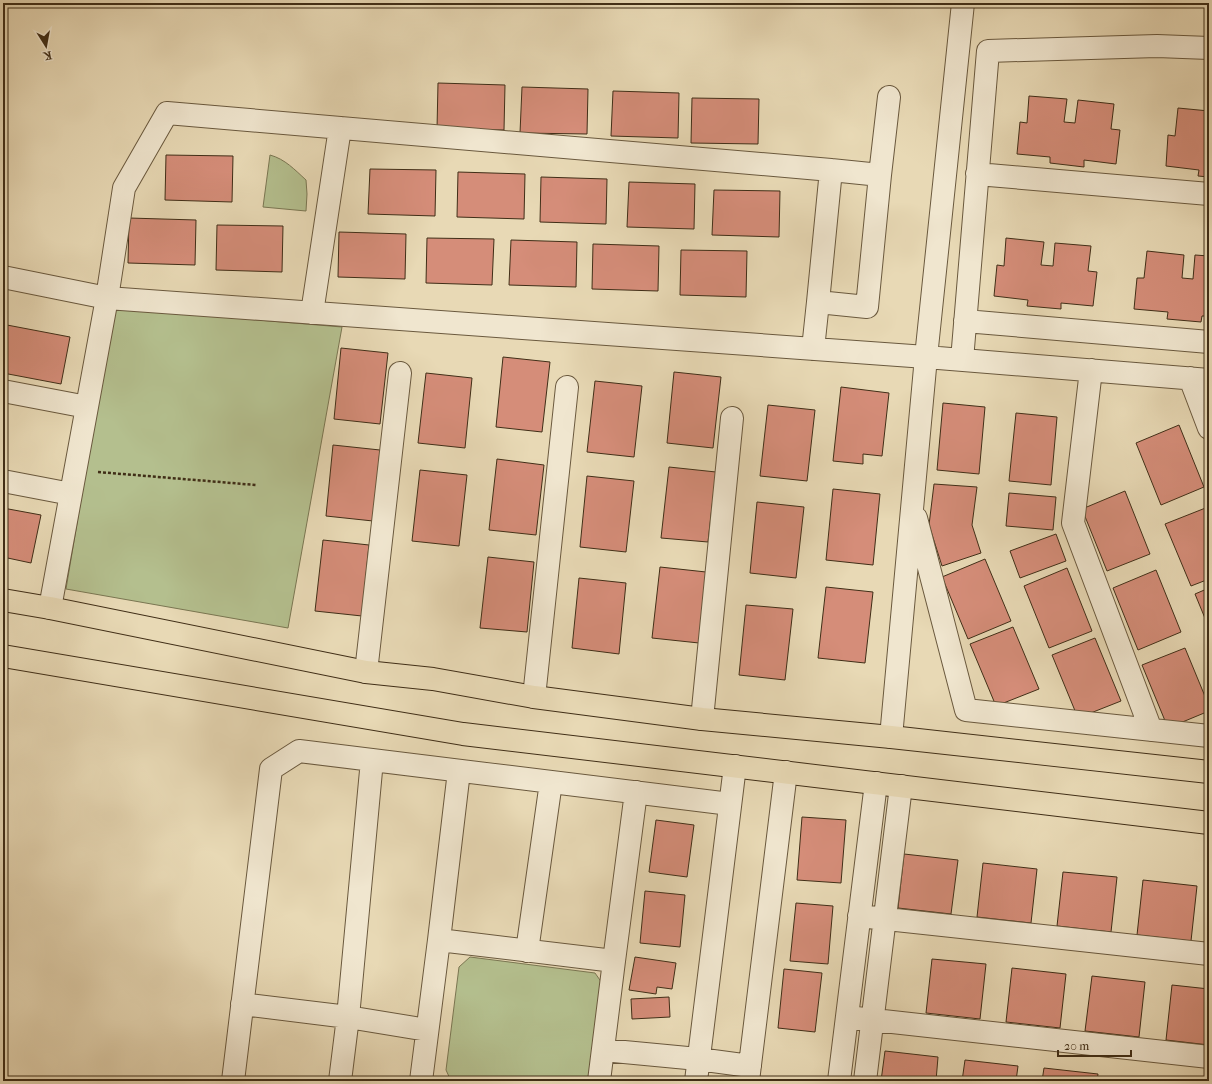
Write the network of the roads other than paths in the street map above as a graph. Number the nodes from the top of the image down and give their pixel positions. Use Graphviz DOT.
graph roads {
  1 [pos="963,3"];
  2 [pos="1209,48"];
  3 [pos="888,97"];
  4 [pos="340,128"];
  5 [pos="831,170"];
  6 [pos="977,174"];
  7 [pos="880,175"];
  8 [pos="1209,194"];
  9 [pos="3,277"];
  10 [pos="107,298"];
  11 [pos="818,302"];
  12 [pos="312,313"];
  13 [pos="965,321"];
  14 [pos="1209,342"];
  15 [pos="813,349"];
  16 [pos="926,357"];
  17 [pos="962,360"];
  18 [pos="1091,370"];
  19 [pos="400,373"];
  20 [pos="1200,379"];
  21 [pos="567,387"];
  22 [pos="3,391"];
  23 [pos="87,407"];
  24 [pos="732,418"];
  25 [pos="1209,428"];
  26 [pos="3,481"];
  27 [pos="71,494"];
  28 [pos="913,503"];
  29 [pos="3,600"];
  30 [pos="50,608"];
  31 [pos="3,656"];
  32 [pos="366,672"];
  33 [pos="534,696"];
  34 [pos="702,719"];
  35 [pos="1151,730"];
  36 [pos="1209,736"];
  37 [pos="891,737"];
  38 [pos="372,760"];
  39 [pos="735,766"];
  40 [pos="459,771"];
  41 [pos="786,772"];
  42 [pos="1209,772"];
  43 [pos="551,782"];
  44 [pos="876,783"];
  45 [pos="901,786"];
  46 [pos="636,792"];
  47 [pos="730,804"];
  48 [pos="1209,823"];
  49 [pos="859,916"];
  50 [pos="884,919"];
  51 [pos="438,940"];
  52 [pos="527,951"];
  53 [pos="1209,954"];
  54 [pos="614,962"];
  55 [pos="242,1004"];
  56 [pos="348,1017"];
  57 [pos="847,1017"];
  58 [pos="872,1020"];
  59 [pos="427,1030"];
  60 [pos="603,1050"];
  61 [pos="1209,1057"];
  62 [pos="698,1060"];
  63 [pos="749,1074"];
  64 [pos="233,1081"];
  65 [pos="340,1081"];
  66 [pos="421,1081"];
  67 [pos="599,1081"];
  68 [pos="696,1081"];
  69 [pos="839,1081"];
  70 [pos="865,1081"];
  1 -- 16 [label="street"];
  2 -- 6 [label="street"];
  3 -- 7 [label="street"];
  4 -- 5 [label="street"];
  4 -- 10 [label="street"];
  4 -- 12 [label="street"];
  5 -- 7 [label="street"];
  5 -- 11 [label="street"];
  6 -- 8 [label="street"];
  6 -- 13 [label="street"];
  7 -- 11 [label="street"];
  9 -- 10 [label="street"];
  10 -- 12 [label="street"];
  10 -- 23 [label="street"];
  11 -- 15 [label="street"];
  12 -- 15 [label="street"];
  13 -- 14 [label="street"];
  13 -- 17 [label="street"];
  15 -- 16 [label="street"];
  16 -- 17 [label="street"];
  16 -- 28 [label="street"];
  17 -- 18 [label="street"];
  18 -- 20 [label="street"];
  18 -- 35 [label="street"];
  19 -- 32 [label="street"];
  20 -- 25 [label="street"];
  21 -- 33 [label="street"];
  22 -- 23 [label="street"];
  23 -- 27 [label="street"];
  24 -- 34 [label="street"];
  26 -- 27 [label="street"];
  27 -- 30 [label="street"];
  28 -- 35 [label="street"];
  28 -- 37 [label="street"];
  29 -- 30 [label="main road"];
  30 -- 32 [label="main road"];
  31 -- 39 [label="main road"];
  32 -- 33 [label="main road"];
  33 -- 34 [label="main road"];
  34 -- 37 [label="main road"];
  35 -- 36 [label="street"];
  37 -- 42 [label="main road"];
  38 -- 40 [label="street"];
  38 -- 55 [label="street"];
  38 -- 56 [label="street"];
  39 -- 41 [label="main road"];
  39 -- 47 [label="street"];
  40 -- 43 [label="street"];
  40 -- 51 [label="street"];
  41 -- 44 [label="main road"];
  41 -- 63 [label="street"];
  43 -- 46 [label="street"];
  43 -- 52 [label="street"];
  44 -- 45 [label="main road"];
  44 -- 49 [label="street"];
  45 -- 48 [label="main road"];
  45 -- 50 [label="street"];
  46 -- 47 [label="street"];
  46 -- 54 [label="street"];
  47 -- 62 [label="street"];
  49 -- 50 [label="street"];
  49 -- 57 [label="street"];
  50 -- 53 [label="street"];
  50 -- 58 [label="street"];
  51 -- 52 [label="street"];
  51 -- 59 [label="street"];
  52 -- 54 [label="street"];
  54 -- 60 [label="street"];
  55 -- 56 [label="street"];
  55 -- 64 [label="street"];
  56 -- 59 [label="street"];
  56 -- 65 [label="street"];
  57 -- 58 [label="street"];
  57 -- 69 [label="street"];
  58 -- 61 [label="street"];
  58 -- 70 [label="street"];
  59 -- 66 [label="street"];
  60 -- 62 [label="street"];
  60 -- 67 [label="street"];
  62 -- 63 [label="street"];
  62 -- 68 [label="street"];
}
